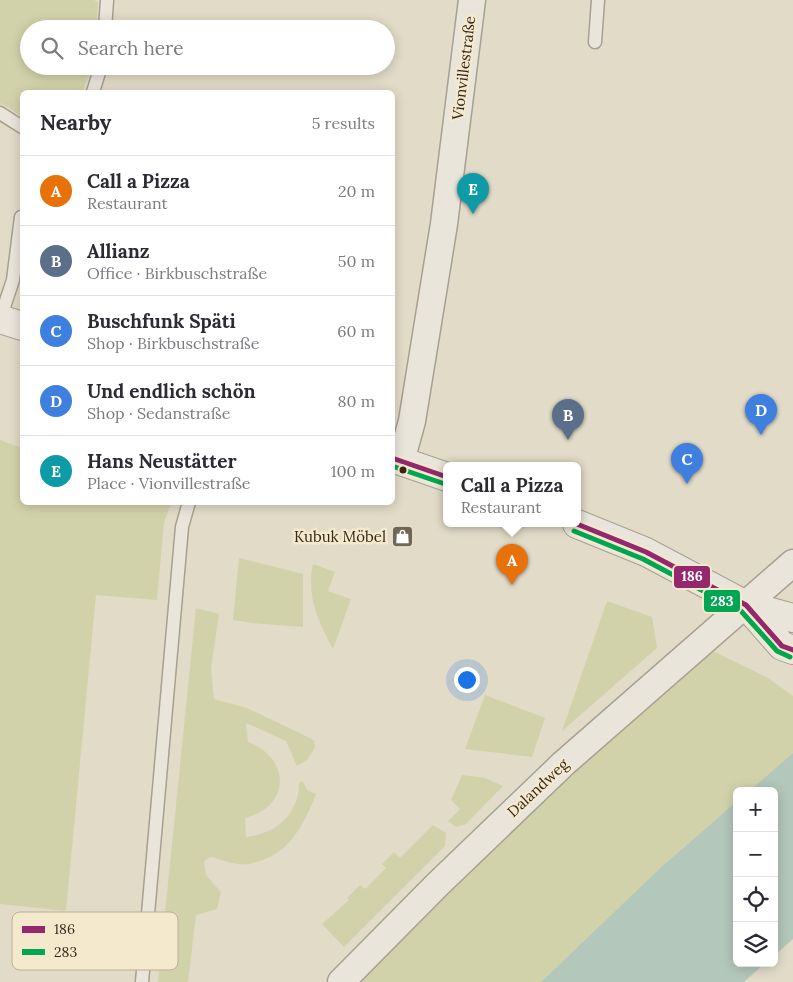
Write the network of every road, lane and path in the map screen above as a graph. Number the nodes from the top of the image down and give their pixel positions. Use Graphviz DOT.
graph roads {
  1 [pos="107,0"];
  2 [pos="472,0"];
  3 [pos="598,0"];
  4 [pos="106,20"];
  5 [pos="595,42"];
  6 [pos="98,75"];
  7 [pos="94,90"];
  8 [pos="0,113"];
  9 [pos="20,127"];
  10 [pos="20,225"];
  11 [pos="0,319"];
  12 [pos="20,325"];
  13 [pos="397,459"];
  14 [pos="443,476"];
  15 [pos="188,505"];
  16 [pos="581,526"];
  17 [pos="793,563"];
  18 [pos="746,605"];
  19 [pos="793,618"];
  20 [pos="793,650"];
  21 [pos="148,912"];
  22 [pos="341,982"];
  1 -- 4 [label="lane"];
  2 -- 13 [label="street, Vionvillestraße"];
  3 -- 5 [label="lane"];
  6 -- 7 [label="lane"];
  8 -- 9 [label="lane"];
  10 -- 11 [label="lane"];
  11 -- 12 [label="street"];
  13 -- 14 [label="street"];
  15 -- 21 [label="lane"];
  16 -- 18 [label="street"];
  17 -- 18 [label="street, Dalandweg"];
  18 -- 19 [label="street"];
  18 -- 20 [label="street"];
  18 -- 22 [label="street, Dalandweg"];
}
